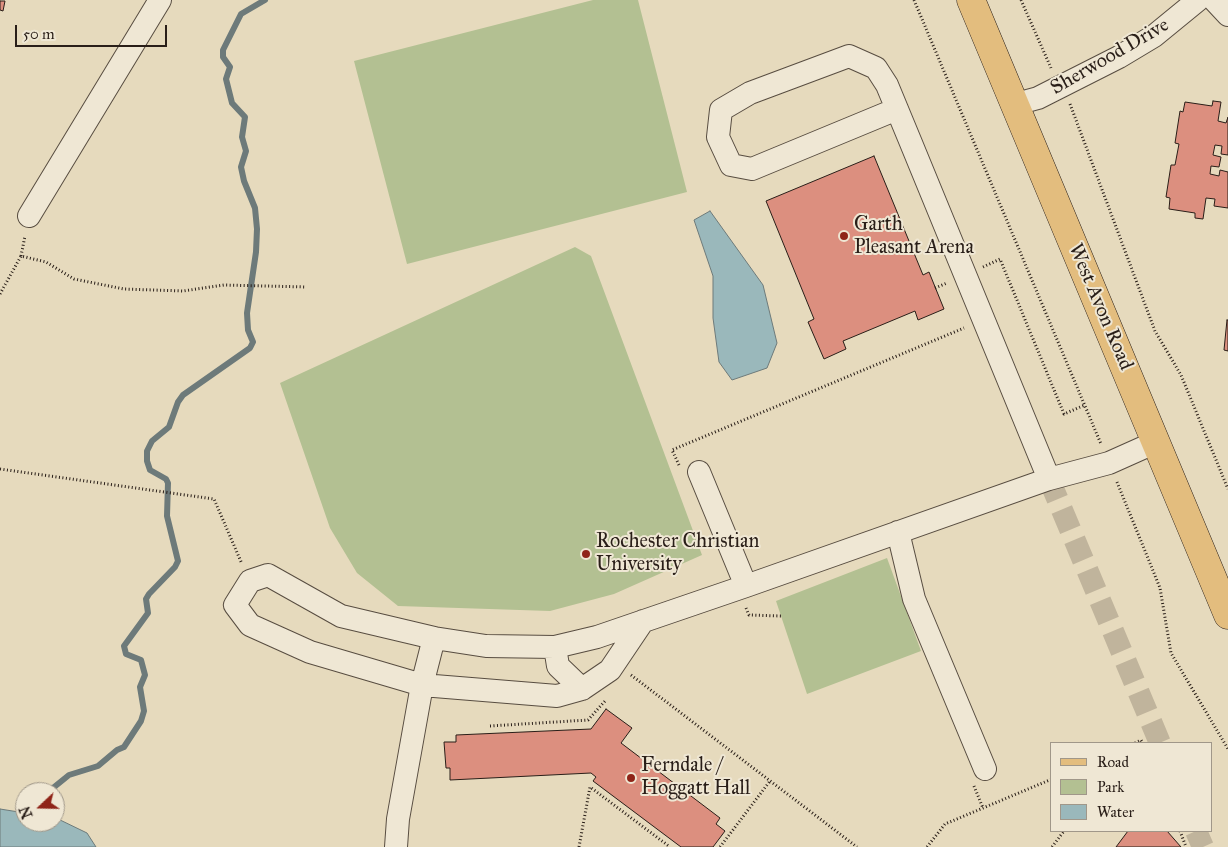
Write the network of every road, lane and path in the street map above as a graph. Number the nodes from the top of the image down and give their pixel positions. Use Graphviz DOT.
graph roads {
  1 [pos="914,0"];
  2 [pos="972,0"];
  3 [pos="1021,0"];
  4 [pos="1198,0"];
  5 [pos="1214,0"];
  6 [pos="159,1"];
  7 [pos="1228,15"];
  8 [pos="1059,87"];
  9 [pos="1016,104"];
  10 [pos="897,109"];
  11 [pos="29,216"];
  12 [pos="960,282"];
  13 [pos="306,288"];
  14 [pos="935,288"];
  15 [pos="0,294"];
  16 [pos="968,326"];
  17 [pos="1085,405"];
  18 [pos="1156,442"];
  19 [pos="1109,463"];
  20 [pos="0,469"];
  21 [pos="690,470"];
  22 [pos="1049,479"];
  23 [pos="1228,489"];
  24 [pos="898,532"];
  25 [pos="250,582"];
  26 [pos="746,586"];
  27 [pos="1228,615"];
  28 [pos="643,621"];
  29 [pos="434,638"];
  30 [pos="554,647"];
  31 [pos="635,667"];
  32 [pos="629,674"];
  33 [pos="624,679"];
  34 [pos="422,685"];
  35 [pos="582,689"];
  36 [pos="607,699"];
  37 [pos="490,726"];
  38 [pos="1228,748"];
  39 [pos="985,769"];
  40 [pos="770,780"];
  41 [pos="1050,780"];
  42 [pos="1063,832"];
  43 [pos="1180,832"];
  44 [pos="396,847"];
  45 [pos="579,847"];
  46 [pos="670,847"];
  47 [pos="720,847"];
  48 [pos="857,847"];
  49 [pos="927,847"];
  50 [pos="1052,847"];
  51 [pos="1186,847"];
  1 -- 17 [label="path"];
  2 -- 9 [label="main road, West Avon Road"];
  3 -- 8 [label="path"];
  4 -- 8 [label="street, Sherwood Drive"];
  5 -- 7 [label="street"];
  6 -- 11 [label="street"];
  8 -- 9 [label="street, Sherwood Drive"];
  8 -- 23 [label="path"];
  9 -- 18 [label="main road, West Avon Road"];
  10 -- 10 [label="street"];
  10 -- 12 [label="street"];
  12 -- 14 [label="path"];
  12 -- 17 [label="path"];
  12 -- 22 [label="street"];
  13 -- 15 [label="path"];
  16 -- 21 [label="path"];
  17 -- 19 [label="path"];
  18 -- 19 [label="street"];
  18 -- 27 [label="main road, West Avon Road"];
  19 -- 22 [label="street"];
  19 -- 38 [label="path"];
  20 -- 25 [label="path"];
  21 -- 26 [label="street"];
  22 -- 24 [label="street"];
  24 -- 26 [label="street"];
  24 -- 39 [label="street"];
  25 -- 29 [label="street"];
  25 -- 34 [label="street"];
  26 -- 28 [label="street"];
  28 -- 30 [label="street"];
  28 -- 35 [label="street"];
  29 -- 30 [label="street"];
  29 -- 34 [label="street"];
  30 -- 35 [label="street"];
  31 -- 32 [label="path"];
  32 -- 33 [label="path"];
  32 -- 40 [label="path"];
  34 -- 35 [label="street"];
  34 -- 44 [label="street"];
  36 -- 37 [label="path"];
  40 -- 47 [label="path"];
  40 -- 48 [label="path"];
  41 -- 49 [label="path"];
  42 -- 50 [label="path"];
  43 -- 51 [label="path"];
  45 -- 46 [label="path"];
}
